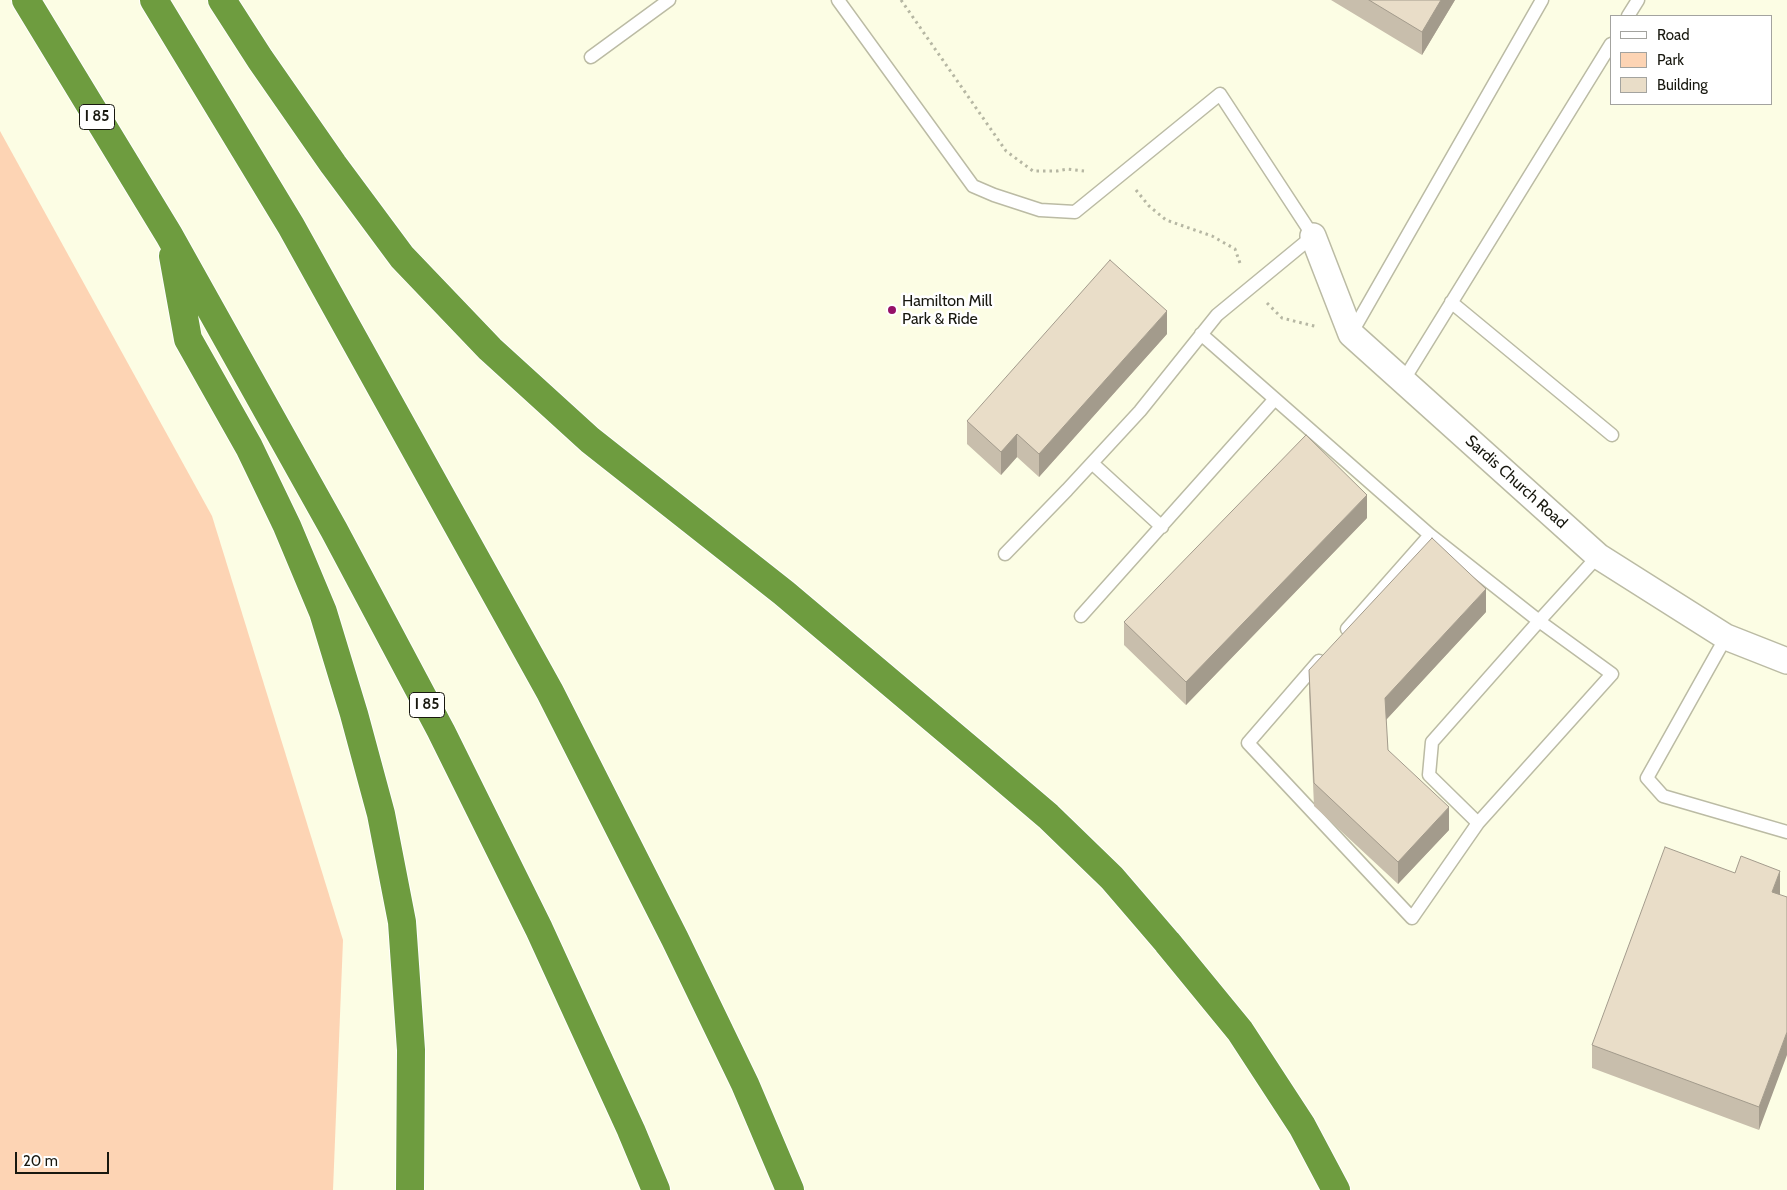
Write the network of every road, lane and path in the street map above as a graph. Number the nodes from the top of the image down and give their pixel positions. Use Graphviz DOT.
graph roads {
  1 [pos="26,0"];
  2 [pos="154,0"];
  3 [pos="222,0"];
  4 [pos="669,0"];
  5 [pos="838,0"];
  6 [pos="901,0"];
  7 [pos="1542,0"];
  8 [pos="1638,0"];
  9 [pos="1629,15"];
  10 [pos="1610,46"];
  11 [pos="591,57"];
  12 [pos="1084,171"];
  13 [pos="169,235"];
  14 [pos="1314,236"];
  15 [pos="1451,302"];
  16 [pos="1201,334"];
  17 [pos="1351,334"];
  18 [pos="1403,381"];
  19 [pos="1274,400"];
  20 [pos="1612,435"];
  21 [pos="1092,463"];
  22 [pos="1162,527"];
  23 [pos="1430,536"];
  24 [pos="1005,554"];
  25 [pos="1598,556"];
  26 [pos="1081,616"];
  27 [pos="1539,621"];
  28 [pos="1726,637"];
  29 [pos="1339,639"];
  30 [pos="1326,654"];
  31 [pos="1787,661"];
  32 [pos="1478,823"];
  33 [pos="1787,832"];
  34 [pos="410,1190"];
  35 [pos="656,1190"];
  36 [pos="790,1190"];
  37 [pos="1336,1190"];
  1 -- 13 [label="highway, I 85"];
  2 -- 36 [label="highway"];
  3 -- 37 [label="highway"];
  4 -- 11 [label="lane"];
  5 -- 14 [label="lane"];
  6 -- 12 [label="path"];
  7 -- 17 [label="lane"];
  8 -- 9 [label="lane"];
  10 -- 15 [label="lane"];
  13 -- 34 [label="highway"];
  13 -- 35 [label="highway, I 85"];
  14 -- 16 [label="lane"];
  14 -- 17 [label="street, Sardis Church Road"];
  15 -- 18 [label="lane"];
  15 -- 20 [label="lane"];
  16 -- 19 [label="lane"];
  16 -- 21 [label="lane"];
  17 -- 18 [label="street, Sardis Church Road"];
  18 -- 25 [label="street, Sardis Church Road"];
  19 -- 22 [label="lane"];
  19 -- 23 [label="lane"];
  21 -- 22 [label="lane"];
  21 -- 24 [label="lane"];
  22 -- 26 [label="lane"];
  23 -- 27 [label="lane"];
  23 -- 29 [label="lane"];
  25 -- 27 [label="lane"];
  25 -- 28 [label="street, Sardis Church Road"];
  27 -- 32 [label="lane"];
  27 -- 32 [label="lane"];
  28 -- 31 [label="street, Sardis Church Road"];
  28 -- 33 [label="lane"];
  30 -- 32 [label="lane"];
}
